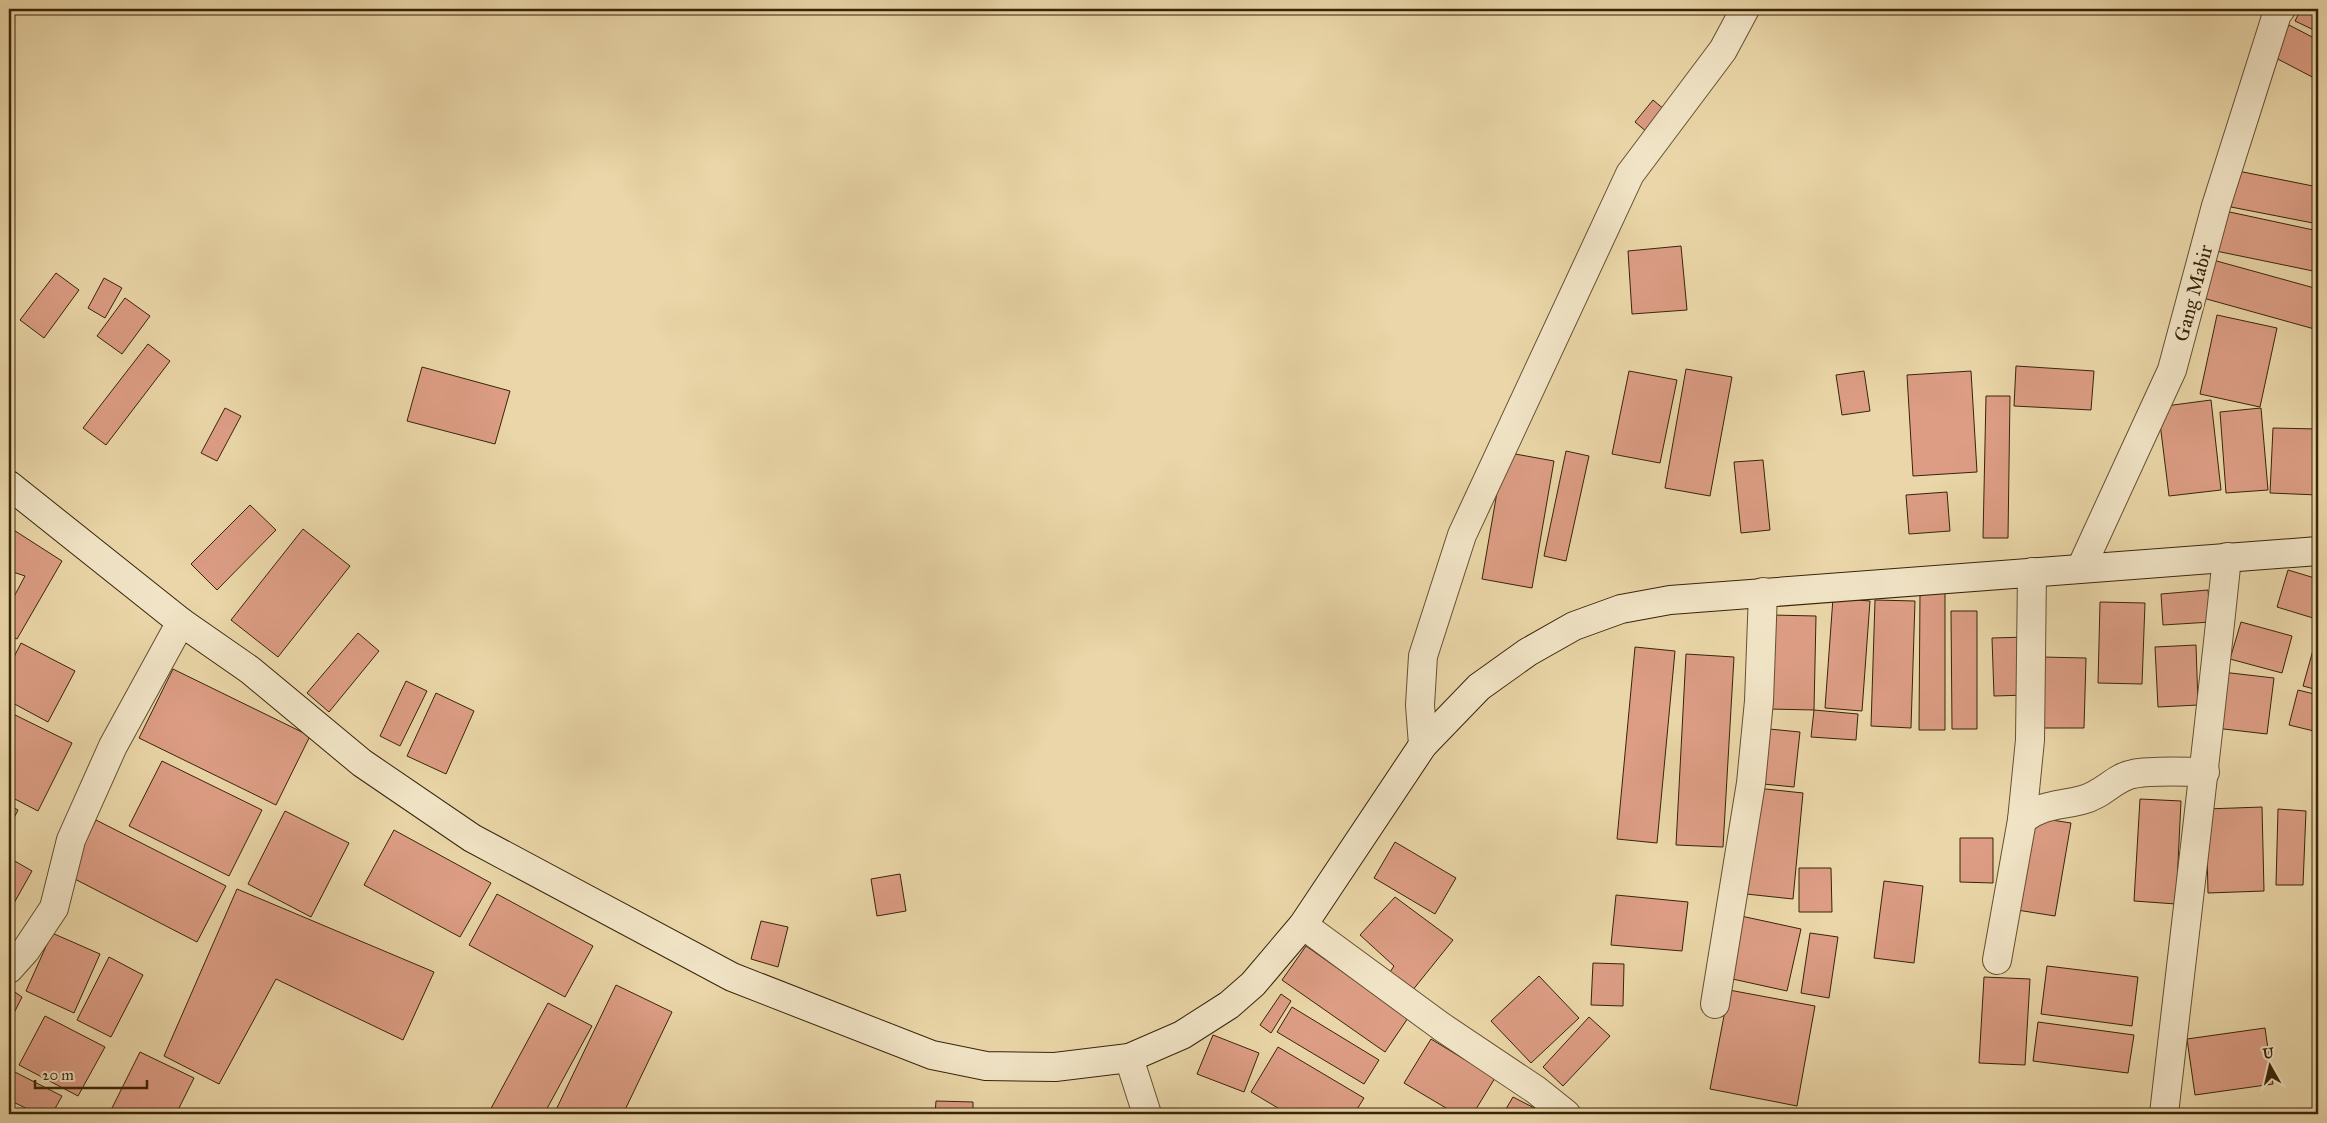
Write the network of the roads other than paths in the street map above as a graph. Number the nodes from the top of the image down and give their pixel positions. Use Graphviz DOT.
graph roads {
  1 [pos="1745,9"];
  2 [pos="2281,9"];
  3 [pos="9,485"];
  4 [pos="2318,551"];
  5 [pos="2227,557"];
  6 [pos="2081,568"];
  7 [pos="2032,572"];
  8 [pos="1763,592"];
  9 [pos="181,622"];
  10 [pos="1423,745"];
  11 [pos="2205,772"];
  12 [pos="2022,820"];
  13 [pos="1303,925"];
  14 [pos="1997,960"];
  15 [pos="9,969"];
  16 [pos="1714,1004"];
  17 [pos="1129,1058"];
  18 [pos="1147,1114"];
  19 [pos="1566,1114"];
  20 [pos="2164,1114"];
  1 -- 10 [label="street"];
  2 -- 6 [label="street, Gang Mabir"];
  3 -- 9 [label="street"];
  4 -- 5 [label="street"];
  5 -- 6 [label="street"];
  5 -- 11 [label="street"];
  6 -- 7 [label="street"];
  7 -- 8 [label="street"];
  7 -- 12 [label="street"];
  8 -- 10 [label="street"];
  8 -- 16 [label="street"];
  9 -- 15 [label="street"];
  9 -- 17 [label="street"];
  10 -- 13 [label="street"];
  11 -- 12 [label="street"];
  11 -- 20 [label="street"];
  12 -- 14 [label="street"];
  13 -- 17 [label="street"];
  13 -- 19 [label="street"];
  17 -- 18 [label="street"];
}
